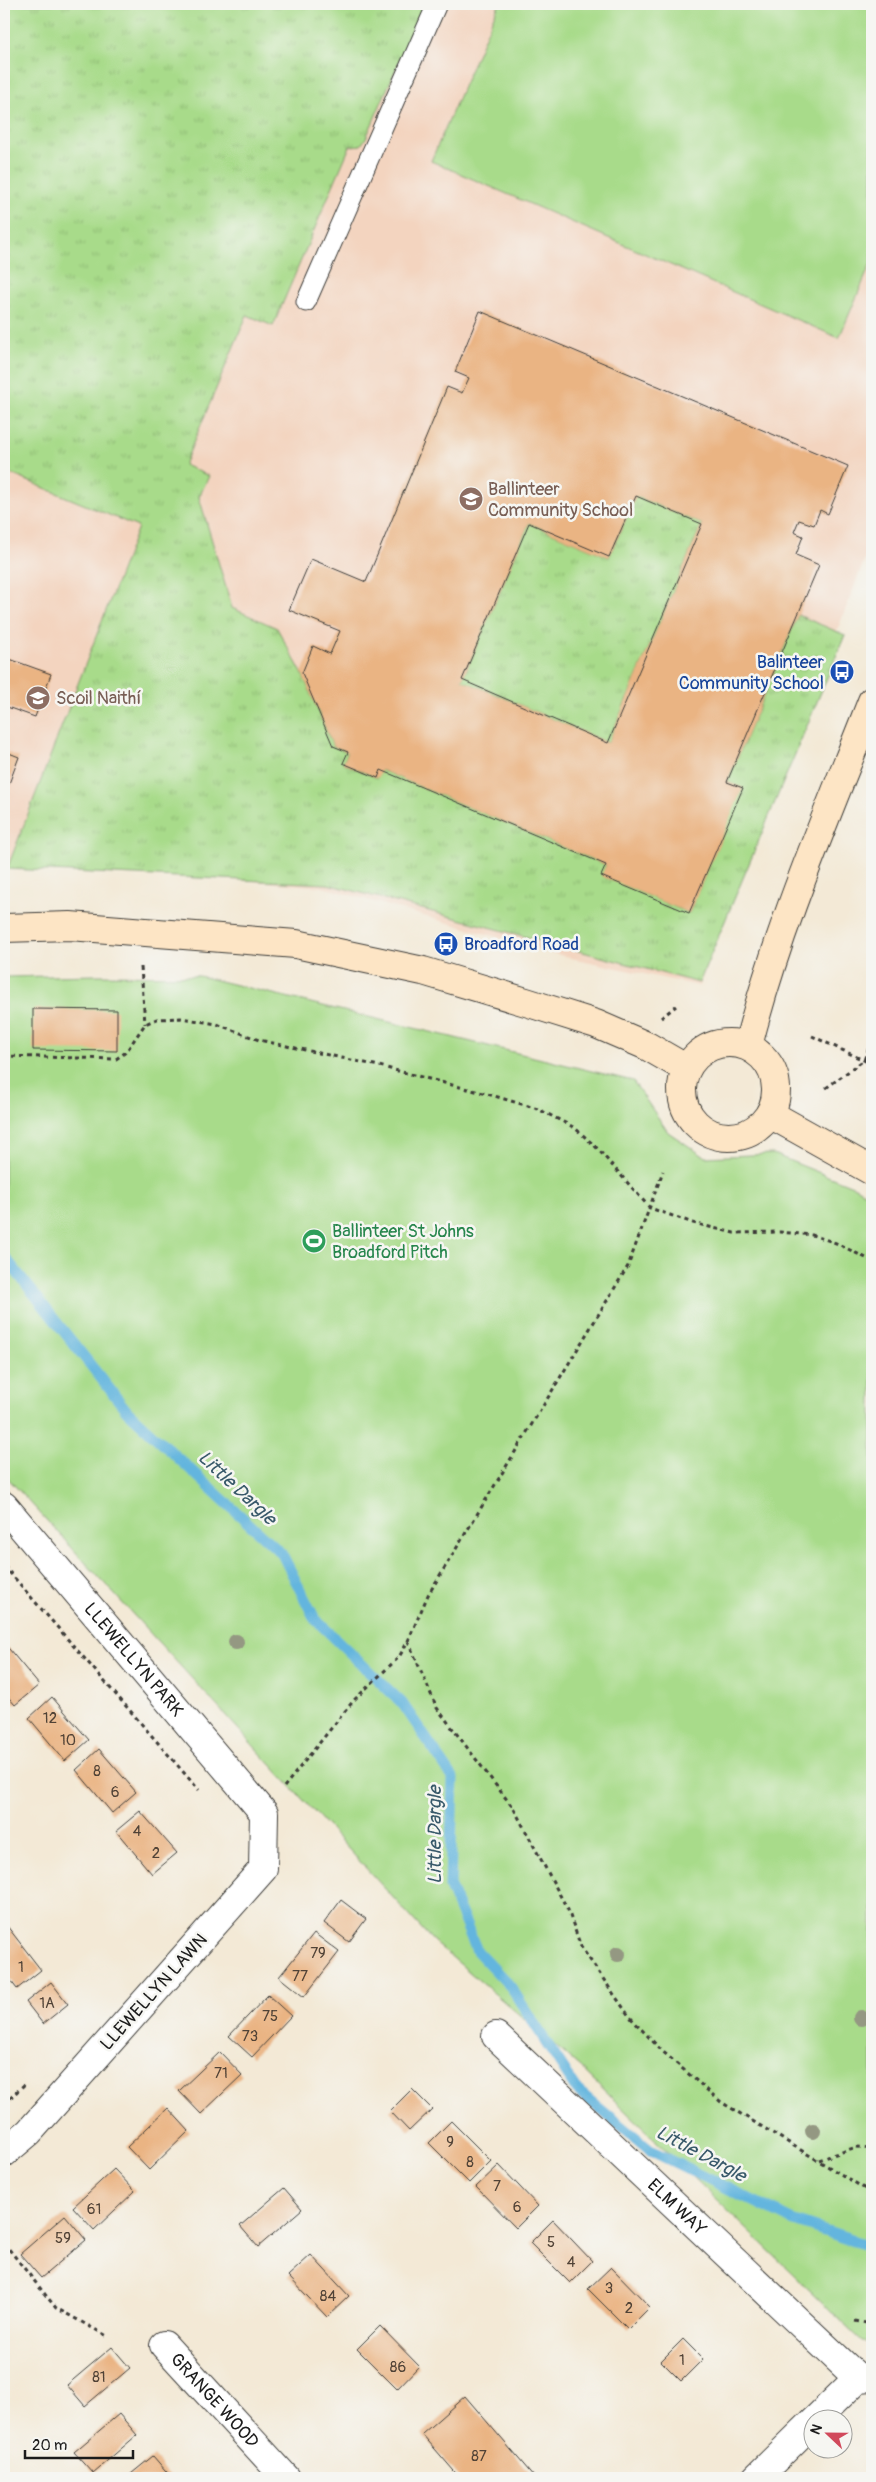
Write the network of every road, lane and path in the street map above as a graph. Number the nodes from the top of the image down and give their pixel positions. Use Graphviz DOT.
graph roads {
  1 [pos="437,4"];
  2 [pos="306,302"];
  3 [pos="872,701"];
  4 [pos="4,928"];
  5 [pos="141,967"];
  6 [pos="676,1006"];
  7 [pos="660,1019"];
  8 [pos="145,1024"];
  9 [pos="812,1036"];
  10 [pos="872,1040"];
  11 [pos="748,1046"];
  12 [pos="4,1056"];
  13 [pos="864,1060"];
  14 [pos="872,1064"];
  15 [pos="687,1069"];
  16 [pos="826,1088"];
  17 [pos="770,1114"];
  18 [pos="663,1171"];
  19 [pos="872,1171"];
  20 [pos="650,1208"];
  21 [pos="872,1261"];
  22 [pos="4,1506"];
  23 [pos="4,1566"];
  24 [pos="408,1642"];
  25 [pos="202,1795"];
  26 [pos="271,1804"];
  27 [pos="496,2036"];
  28 [pos="33,2076"];
  29 [pos="4,2102"];
  30 [pos="872,2148"];
  31 [pos="4,2153"];
  32 [pos="819,2160"];
  33 [pos="872,2193"];
  34 [pos="4,2243"];
  35 [pos="855,2321"];
  36 [pos="872,2324"];
  37 [pos="109,2337"];
  38 [pos="164,2345"];
  39 [pos="865,2378"];
  40 [pos="826,2410"];
  41 [pos="804,2430"];
  42 [pos="286,2478"];
  43 [pos="756,2478"];
  1 -- 2 [label="lane"];
  3 -- 11 [label="street"];
  4 -- 15 [label="street"];
  5 -- 8 [label="path"];
  6 -- 7 [label="path"];
  8 -- 12 [label="path"];
  8 -- 20 [label="path"];
  9 -- 13 [label="path"];
  10 -- 13 [label="path"];
  11 -- 15 [label="street"];
  11 -- 17 [label="street"];
  13 -- 14 [label="path"];
  13 -- 16 [label="path"];
  15 -- 17 [label="street"];
  17 -- 19 [label="street"];
  18 -- 20 [label="path"];
  20 -- 21 [label="path"];
  20 -- 24 [label="path"];
  22 -- 26 [label="street, LLEWELLYN PARK"];
  23 -- 25 [label="path"];
  24 -- 26 [label="path"];
  24 -- 32 [label="path"];
  26 -- 31 [label="street, LLEWELLYN LAWN"];
  27 -- 39 [label="street, ELM WAY"];
  28 -- 29 [label="path"];
  30 -- 32 [label="path"];
  32 -- 33 [label="path"];
  34 -- 37 [label="path"];
  35 -- 36 [label="path"];
  38 -- 42 [label="street, GRANGE WOOD"];
  39 -- 40 [label="street"];
  41 -- 43 [label="street"];
}
